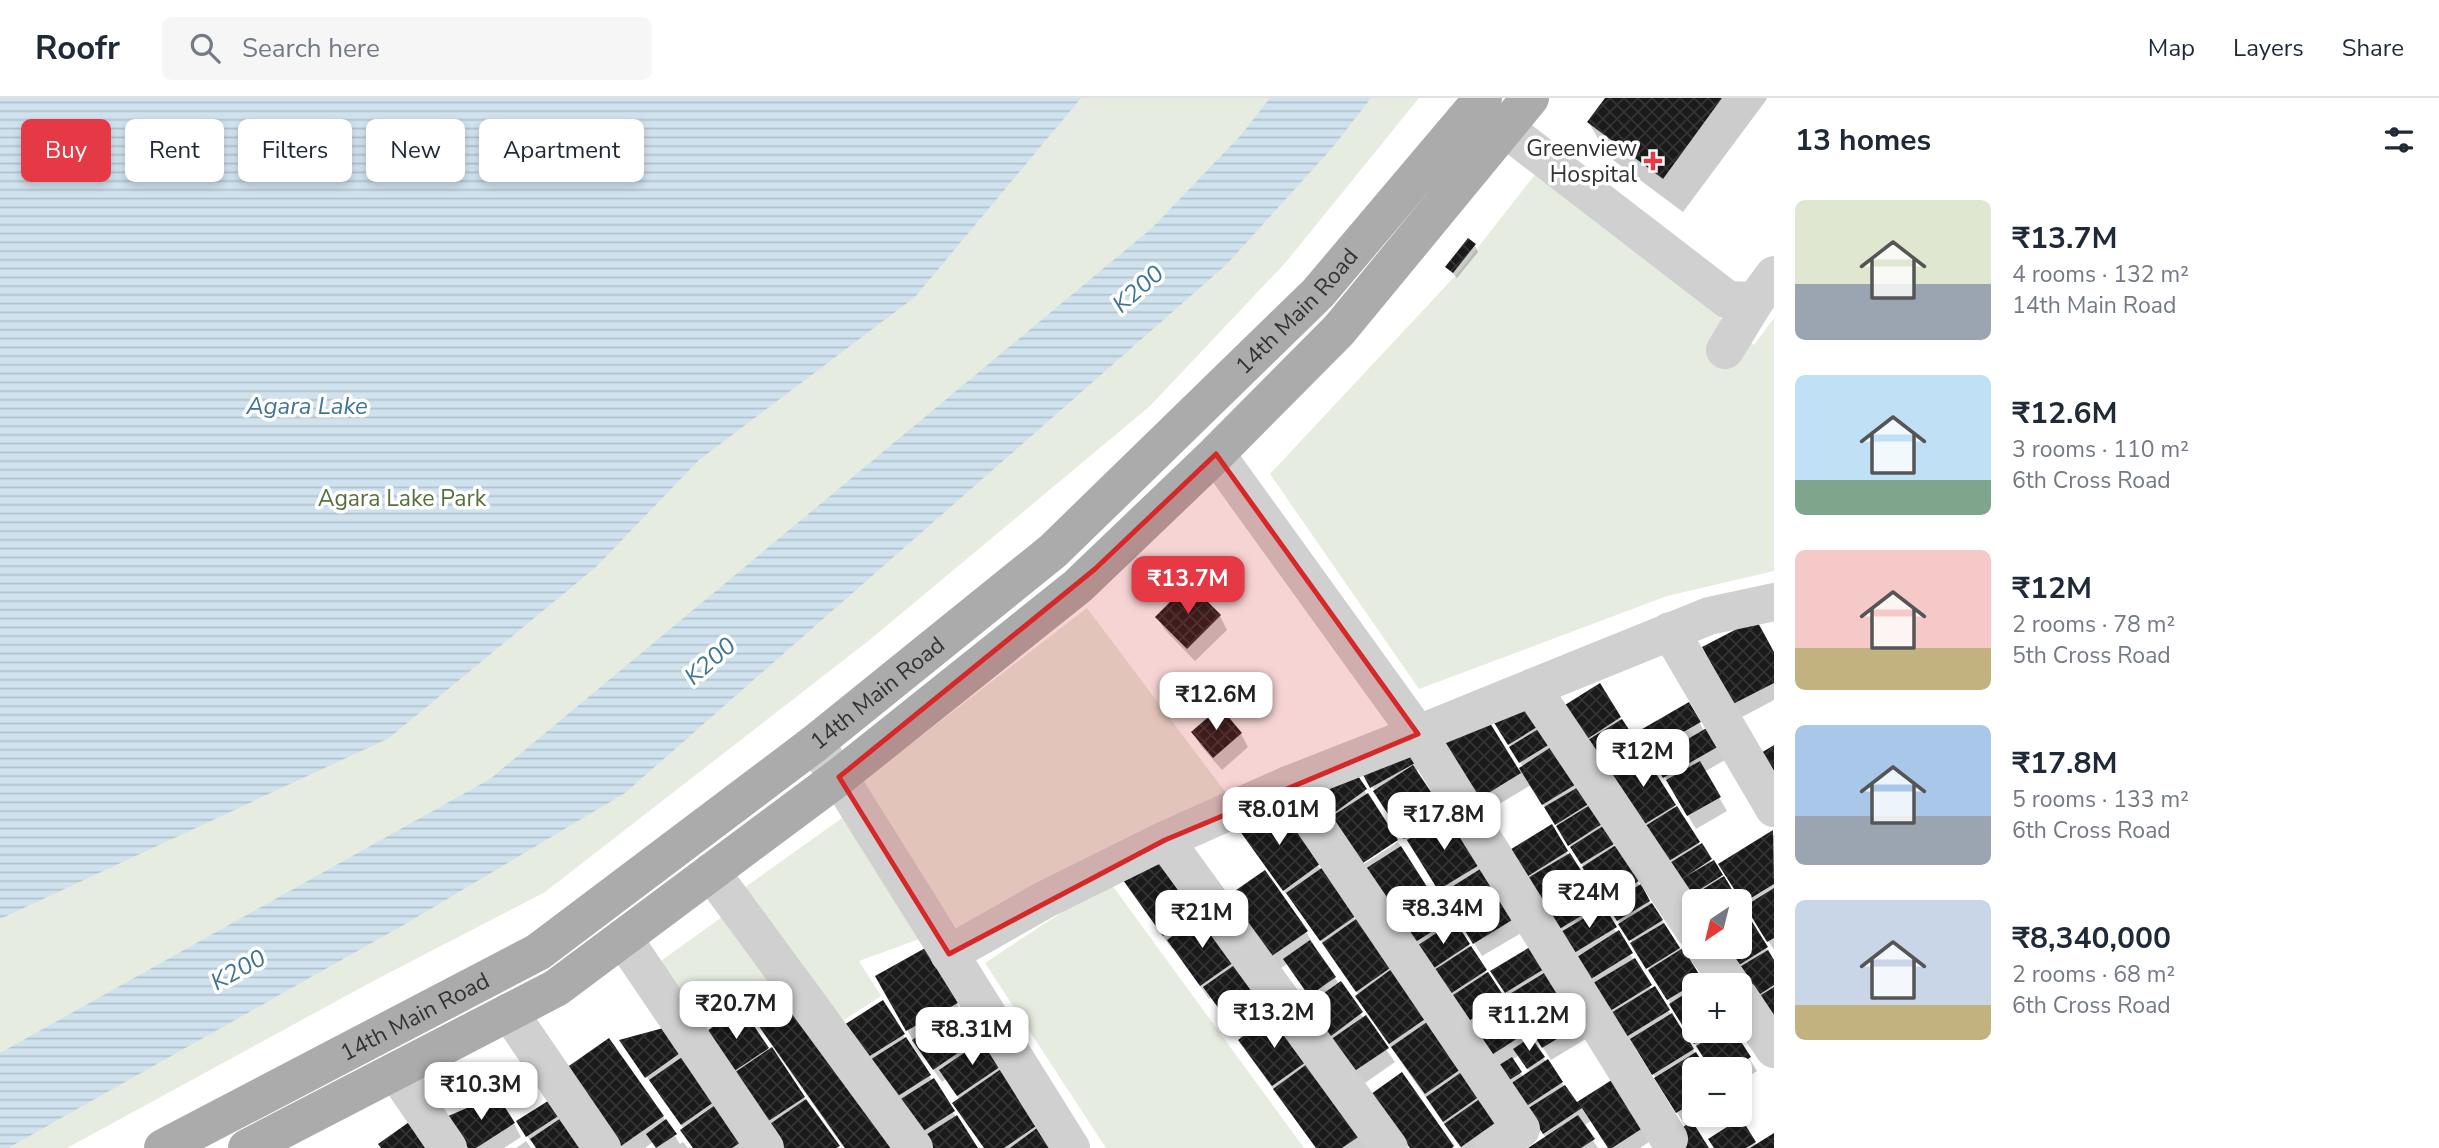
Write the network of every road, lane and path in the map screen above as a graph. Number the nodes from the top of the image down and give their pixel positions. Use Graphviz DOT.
graph roads {
  1 [pos="1483,98"];
  2 [pos="1530,98"];
  3 [pos="1506,130"];
  4 [pos="1764,288"];
  5 [pos="1725,349"];
  6 [pos="1216,454"];
  7 [pos="1774,603"];
  8 [pos="1670,631"];
  9 [pos="1532,688"];
  10 [pos="1418,734"];
  11 [pos="814,744"];
  12 [pos="839,777"];
  13 [pos="1288,785"];
  14 [pos="1774,807"];
  15 [pos="1166,840"];
  16 [pos="711,872"];
  17 [pos="1682,912"];
  18 [pos="623,938"];
  19 [pos="949,954"];
  20 [pos="509,1012"];
  21 [pos="1752,1016"];
  22 [pos="1774,1048"];
  23 [pos="396,1072"];
  24 [pos="1669,1139"];
  25 [pos="163,1148"];
  26 [pos="247,1148"];
  27 [pos="448,1148"];
  28 [pos="602,1148"];
  29 [pos="765,1148"];
  30 [pos="914,1148"];
  31 [pos="1071,1148"];
  32 [pos="1389,1148"];
  33 [pos="1493,1148"];
  1 -- 11 [label="main road, 14th Main Road"];
  2 -- 3 [label="main road, 14th Main Road"];
  3 -- 4 [label="street"];
  3 -- 6 [label="main road, 14th Main Road"];
  4 -- 5 [label="street"];
  6 -- 10 [label="street"];
  6 -- 12 [label="main road, 14th Main Road"];
  7 -- 8 [label="street"];
  8 -- 9 [label="street"];
  8 -- 14 [label="street"];
  9 -- 10 [label="street"];
  9 -- 17 [label="street"];
  10 -- 13 [label="street"];
  10 -- 24 [label="street"];
  11 -- 12 [label="street"];
  11 -- 25 [label="main road, 14th Main Road"];
  12 -- 16 [label="main road, 14th Main Road"];
  12 -- 19 [label="street"];
  13 -- 15 [label="street"];
  13 -- 33 [label="street"];
  15 -- 19 [label="street"];
  15 -- 32 [label="street"];
  16 -- 18 [label="main road, 14th Main Road"];
  16 -- 30 [label="street"];
  18 -- 20 [label="main road, 14th Main Road"];
  18 -- 29 [label="street"];
  19 -- 31 [label="street"];
  20 -- 23 [label="main road, 14th Main Road"];
  20 -- 28 [label="street"];
  21 -- 22 [label="street"];
  23 -- 26 [label="main road, 14th Main Road"];
  23 -- 27 [label="street"];
}
